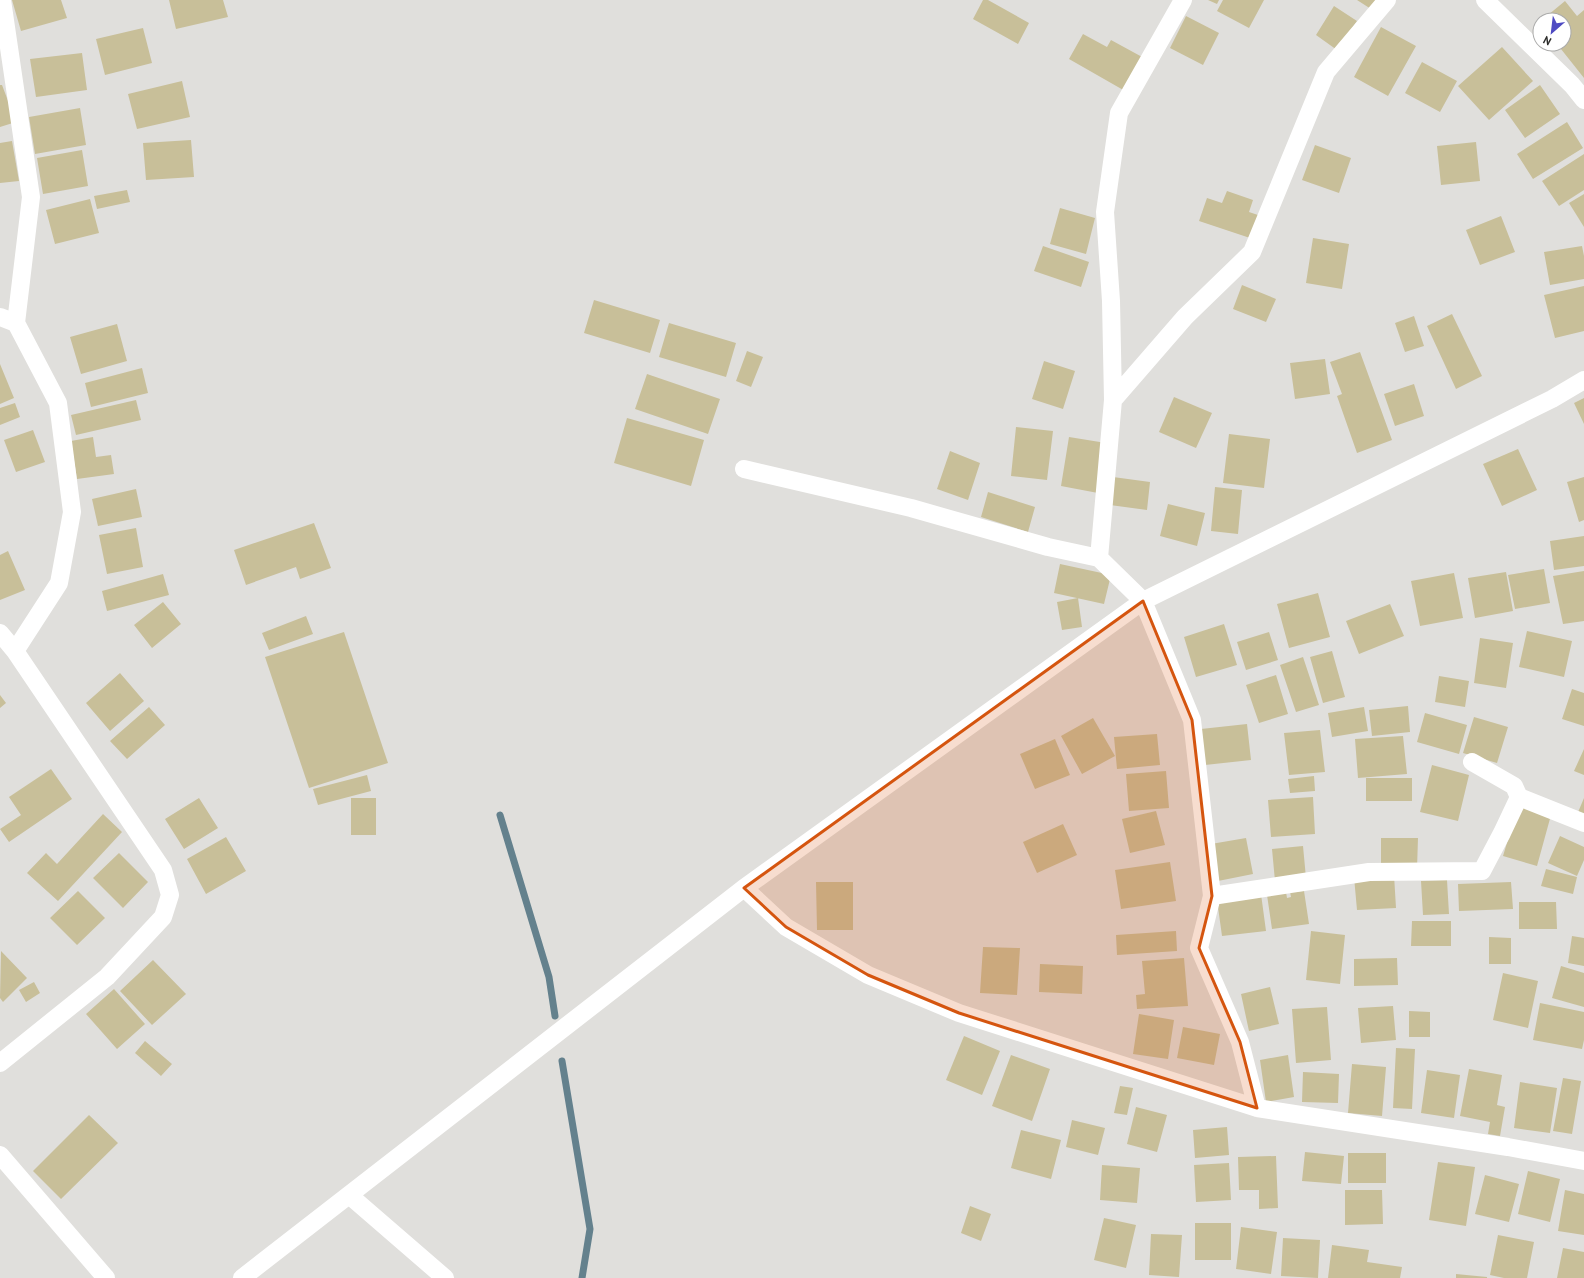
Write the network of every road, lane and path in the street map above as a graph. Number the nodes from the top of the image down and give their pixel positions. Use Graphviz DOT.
graph roads {
  1 [pos="2,0"];
  2 [pos="1183,0"];
  3 [pos="1388,0"];
  4 [pos="1485,0"];
  5 [pos="1584,100"];
  6 [pos="8,320"];
  7 [pos="1584,380"];
  8 [pos="1113,400"];
  9 [pos="744,469"];
  10 [pos="1099,558"];
  11 [pos="1143,601"];
  12 [pos="0,633"];
  13 [pos="15,651"];
  14 [pos="1472,762"];
  15 [pos="1519,797"];
  16 [pos="1584,823"];
  17 [pos="744,888"];
  18 [pos="1212,896"];
  19 [pos="0,1063"];
  20 [pos="1257,1108"];
  21 [pos="0,1154"];
  22 [pos="1584,1161"];
  23 [pos="349,1195"];
  24 [pos="106,1278"];
  25 [pos="242,1278"];
  26 [pos="445,1278"];
  1 -- 6 [label="street"];
  2 -- 8 [label="street"];
  3 -- 8 [label="street"];
  4 -- 5 [label="street"];
  6 -- 13 [label="street"];
  7 -- 11 [label="street"];
  8 -- 10 [label="street"];
  9 -- 10 [label="street"];
  10 -- 11 [label="street"];
  11 -- 17 [label="street"];
  11 -- 18 [label="street"];
  12 -- 13 [label="street"];
  13 -- 19 [label="street"];
  14 -- 15 [label="street"];
  15 -- 16 [label="street"];
  15 -- 18 [label="street"];
  17 -- 20 [label="street"];
  17 -- 23 [label="street"];
  18 -- 20 [label="street"];
  20 -- 22 [label="street"];
  21 -- 24 [label="street"];
  23 -- 25 [label="street"];
  23 -- 26 [label="street"];
}
